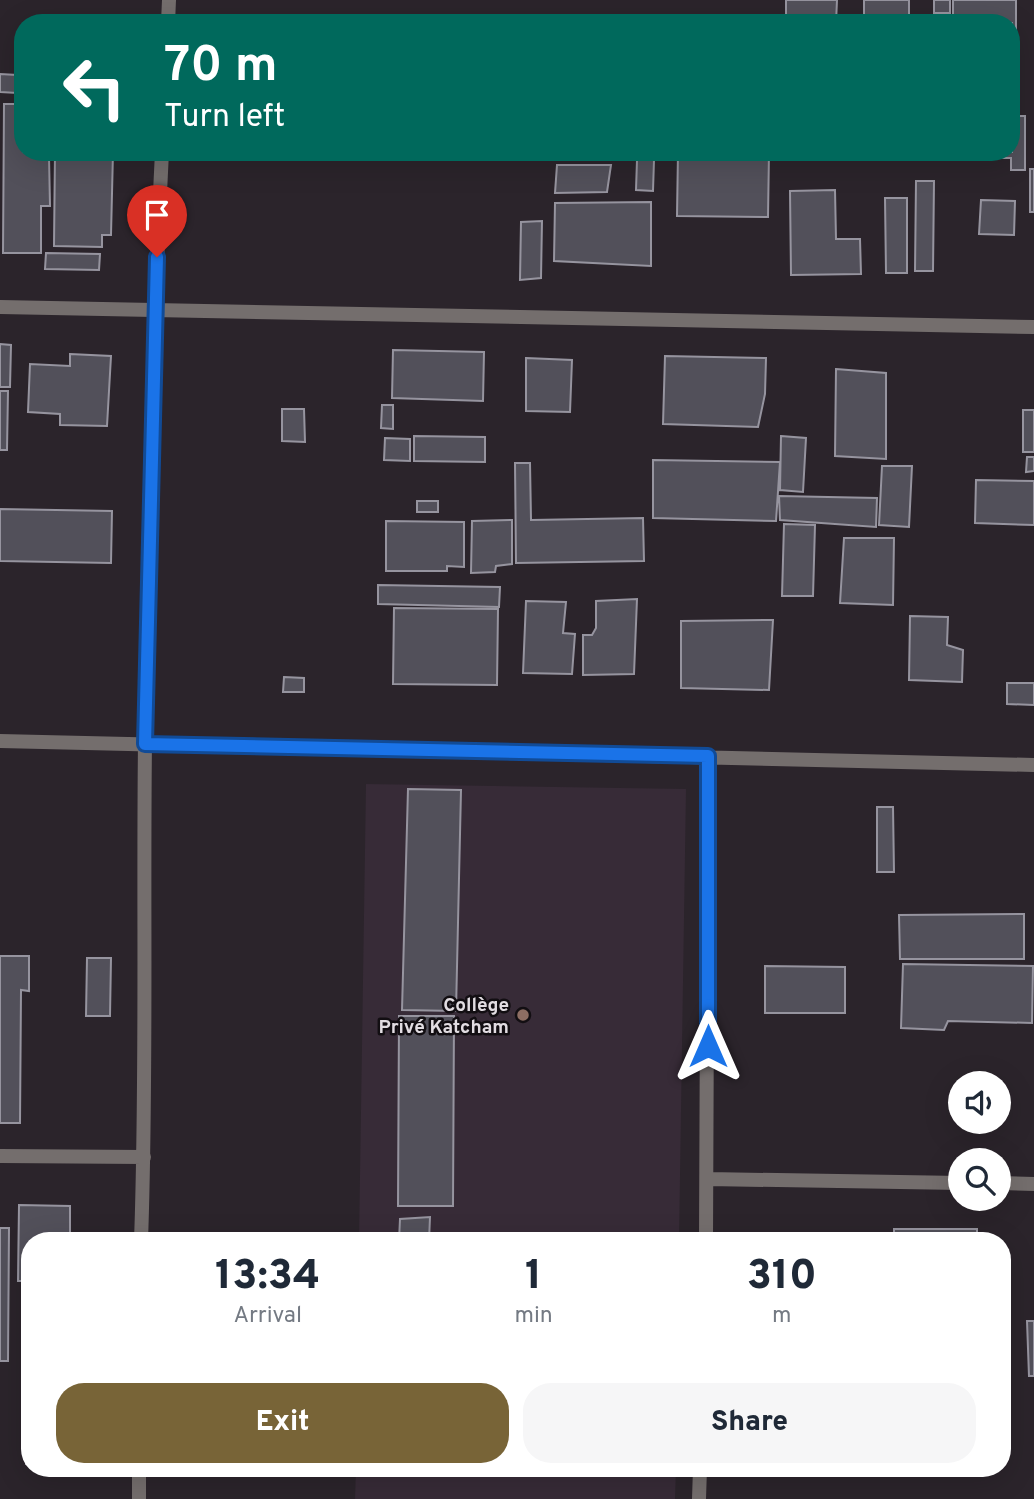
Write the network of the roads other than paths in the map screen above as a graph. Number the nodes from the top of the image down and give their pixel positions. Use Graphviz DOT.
graph roads {
  1 [pos="162,161"];
  2 [pos="0,307"];
  3 [pos="154,310"];
  4 [pos="1034,327"];
  5 [pos="0,741"];
  6 [pos="145,744"];
  7 [pos="708,756"];
  8 [pos="1034,765"];
  9 [pos="0,1156"];
  10 [pos="144,1157"];
  11 [pos="708,1179"];
  12 [pos="948,1182"];
  13 [pos="1011,1183"];
  14 [pos="1034,1184"];
  15 [pos="141,1232"];
  16 [pos="706,1232"];
  17 [pos="139,1477"];
  18 [pos="700,1477"];
  19 [pos="139,1499"];
  20 [pos="699,1499"];
  1 -- 3 [label="street"];
  2 -- 3 [label="street"];
  3 -- 4 [label="street"];
  3 -- 6 [label="street"];
  5 -- 6 [label="street"];
  6 -- 7 [label="street"];
  6 -- 10 [label="street"];
  7 -- 8 [label="street"];
  7 -- 11 [label="street"];
  9 -- 10 [label="street"];
  10 -- 15 [label="street"];
  11 -- 12 [label="street"];
  11 -- 16 [label="street"];
  13 -- 14 [label="street"];
  17 -- 19 [label="street"];
  18 -- 20 [label="street"];
}
